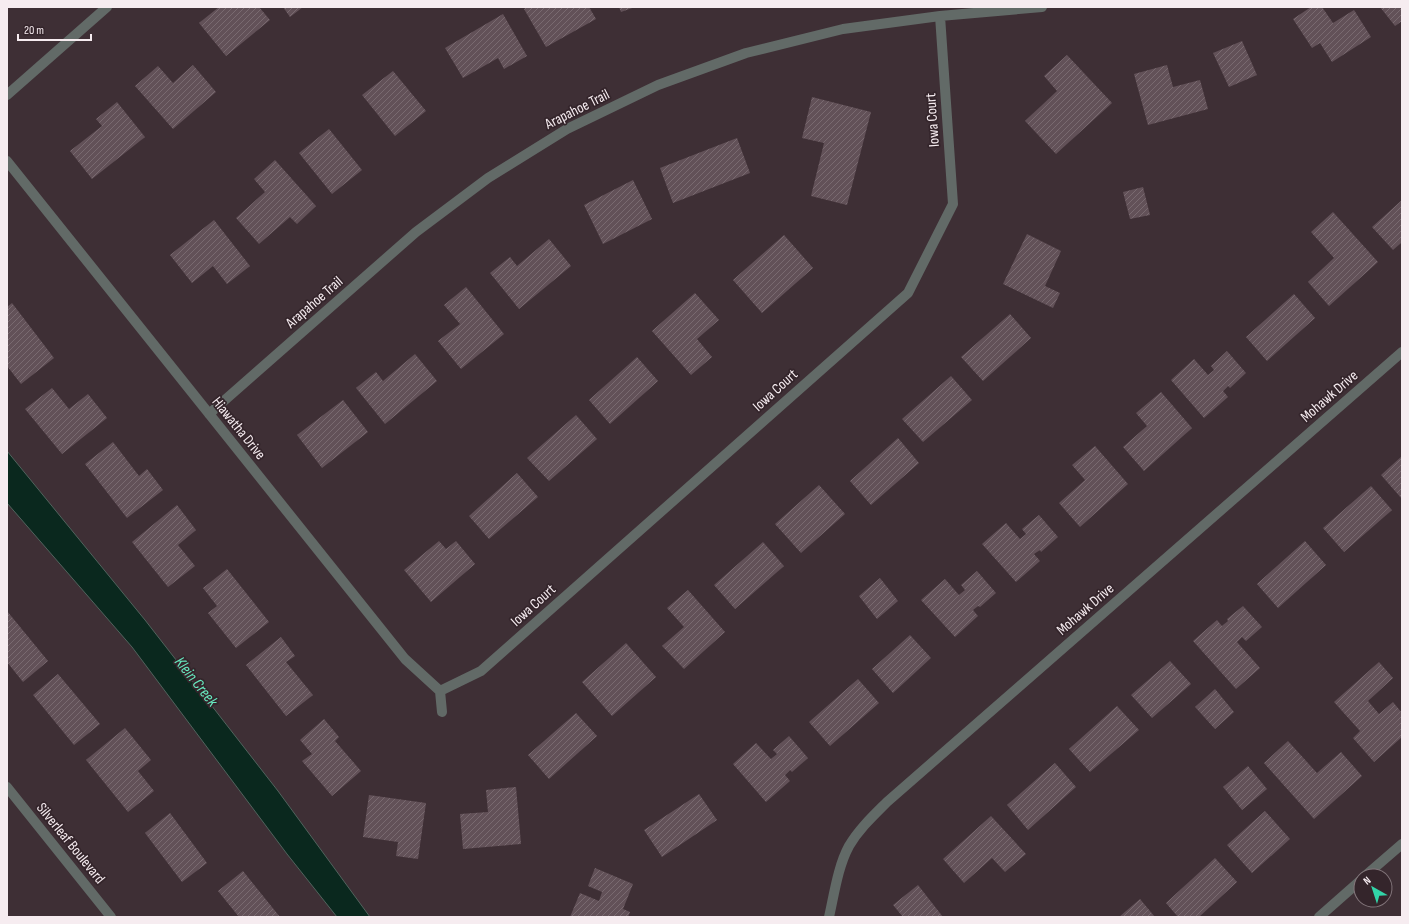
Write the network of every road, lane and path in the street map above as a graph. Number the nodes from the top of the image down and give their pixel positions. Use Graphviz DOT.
graph roads {
  1 [pos="107,7"];
  2 [pos="1042,7"];
  3 [pos="940,16"];
  4 [pos="7,95"];
  5 [pos="7,162"];
  6 [pos="1402,352"];
  7 [pos="209,414"];
  8 [pos="440,691"];
  9 [pos="442,712"];
  10 [pos="7,787"];
  11 [pos="1402,844"];
  12 [pos="1374,868"];
  13 [pos="1353,887"];
  14 [pos="111,917"];
  15 [pos="829,917"];
  16 [pos="1319,917"];
  1 -- 4 [label="street"];
  2 -- 3 [label="street, Arapahoe Trail"];
  3 -- 7 [label="street, Arapahoe Trail"];
  3 -- 8 [label="street, Iowa Court"];
  5 -- 7 [label="street, Hiawatha Drive"];
  6 -- 15 [label="street, Mohawk Drive"];
  7 -- 8 [label="street, Hiawatha Drive"];
  8 -- 9 [label="street"];
  10 -- 14 [label="street, Silverleaf Boulevard"];
  11 -- 12 [label="street"];
  13 -- 16 [label="street"];
}
